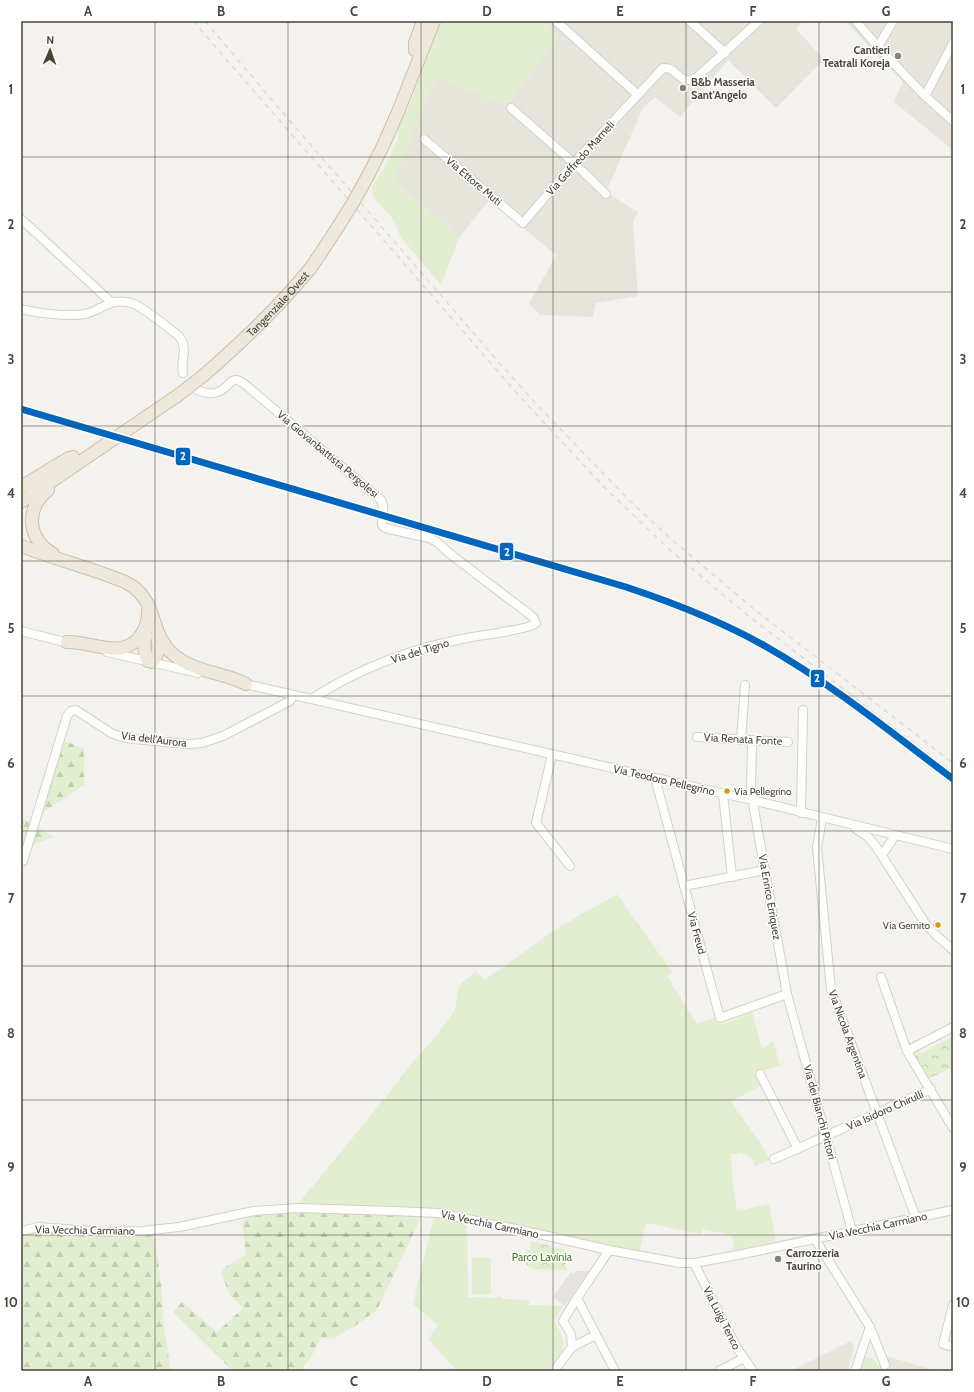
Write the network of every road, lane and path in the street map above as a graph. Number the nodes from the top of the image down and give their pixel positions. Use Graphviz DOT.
graph roads {
  1 [pos="423,21"];
  2 [pos="426,21"];
  3 [pos="434,21"];
  4 [pos="556,21"];
  5 [pos="690,21"];
  6 [pos="759,21"];
  7 [pos="856,21"];
  8 [pos="892,21"];
  9 [pos="953,43"];
  10 [pos="878,47"];
  11 [pos="415,50"];
  12 [pos="725,53"];
  13 [pos="637,94"];
  14 [pos="925,96"];
  15 [pos="511,108"];
  16 [pos="395,111"];
  17 [pos="952,118"];
  18 [pos="424,138"];
  19 [pos="574,163"];
  20 [pos="606,194"];
  21 [pos="21,219"];
  22 [pos="524,223"];
  23 [pos="111,302"];
  24 [pos="21,308"];
  25 [pos="183,373"];
  26 [pos="197,390"];
  27 [pos="91,451"];
  28 [pos="74,457"];
  29 [pos="21,487"];
  30 [pos="21,493"];
  31 [pos="21,502"];
  32 [pos="21,546"];
  33 [pos="62,559"];
  34 [pos="536,623"];
  35 [pos="151,628"];
  36 [pos="21,631"];
  37 [pos="67,642"];
  38 [pos="150,662"];
  39 [pos="246,684"];
  40 [pos="745,685"];
  41 [pos="293,695"];
  42 [pos="311,699"];
  43 [pos="803,710"];
  44 [pos="697,737"];
  45 [pos="742,740"];
  46 [pos="752,740"];
  47 [pos="788,742"];
  48 [pos="552,755"];
  49 [pos="654,778"];
  50 [pos="723,794"];
  51 [pos="752,800"];
  52 [pos="802,813"];
  53 [pos="822,818"];
  54 [pos="846,824"];
  55 [pos="895,836"];
  56 [pos="953,849"];
  57 [pos="882,855"];
  58 [pos="23,861"];
  59 [pos="570,866"];
  60 [pos="765,870"];
  61 [pos="732,877"];
  62 [pos="684,886"];
  63 [pos="953,950"];
  64 [pos="881,978"];
  65 [pos="787,994"];
  66 [pos="953,1027"];
  67 [pos="907,1052"];
  68 [pos="760,1074"];
  69 [pos="931,1090"];
  70 [pos="877,1113"];
  71 [pos="953,1128"];
  72 [pos="826,1136"];
  73 [pos="798,1149"];
  74 [pos="774,1159"];
  75 [pos="953,1210"];
  76 [pos="916,1218"];
  77 [pos="21,1231"];
  78 [pos="852,1231"];
  79 [pos="815,1239"];
  80 [pos="610,1250"];
  81 [pos="694,1263"];
  82 [pos="577,1298"];
  83 [pos="953,1305"];
  84 [pos="870,1327"];
  85 [pos="596,1335"];
  86 [pos="572,1347"];
  87 [pos="953,1347"];
  88 [pos="744,1358"];
  89 [pos="885,1365"];
  90 [pos="556,1371"];
  91 [pos="615,1371"];
  92 [pos="719,1371"];
  93 [pos="753,1371"];
  94 [pos="855,1371"];
  1 -- 11 [label="highway"];
  2 -- 11 [label="highway, Tangenziale Ovest"];
  3 -- 16 [label="highway, Tangenziale Ovest"];
  4 -- 13 [label="street"];
  5 -- 12 [label="street"];
  6 -- 12 [label="street"];
  7 -- 10 [label="street"];
  8 -- 10 [label="street"];
  9 -- 14 [label="street"];
  10 -- 14 [label="street"];
  11 -- 16 [label="highway, Tangenziale Ovest"];
  12 -- 13 [label="street, Via Goffredo Mameli"];
  13 -- 19 [label="street, Via Goffredo Mameli"];
  14 -- 17 [label="street"];
  15 -- 19 [label="street"];
  16 -- 27 [label="highway, Tangenziale Ovest, bridge"];
  18 -- 22 [label="street, Via Ettore Muti"];
  19 -- 20 [label="street"];
  19 -- 22 [label="street, Via Goffredo Mameli"];
  21 -- 23 [label="street"];
  23 -- 24 [label="street"];
  23 -- 25 [label="street"];
  26 -- 34 [label="street, Via Giovanbattista Pergolesi"];
  27 -- 28 [label="highway, Tangenziale Ovest"];
  27 -- 31 [label="highway, Tangenziale Ovest"];
  27 -- 33 [label="highway"];
  28 -- 29 [label="highway"];
  28 -- 30 [label="highway, Tangenziale Ovest"];
  32 -- 33 [label="highway"];
  33 -- 35 [label="highway"];
  34 -- 42 [label="street, Via del Tigno"];
  35 -- 37 [label="highway"];
  35 -- 38 [label="highway"];
  35 -- 39 [label="highway"];
  36 -- 37 [label="street, Via Teodoro Pellegrino"];
  37 -- 38 [label="street, Via Teodoro Pellegrino"];
  38 -- 39 [label="street, Via Teodoro Pellegrino"];
  39 -- 41 [label="street, Via Teodoro Pellegrino"];
  40 -- 45 [label="street"];
  41 -- 42 [label="street, Via Teodoro Pellegrino"];
  41 -- 58 [label="street, Via dell'Aurora"];
  42 -- 48 [label="street, Via Teodoro Pellegrino"];
  43 -- 52 [label="street"];
  44 -- 45 [label="street, Via Renata Fonte"];
  45 -- 46 [label="street, Via Renata Fonte"];
  46 -- 47 [label="street, Via Renata Fonte"];
  46 -- 51 [label="street, Via Enrico Erriquez"];
  48 -- 49 [label="street, Via Teodoro Pellegrino"];
  48 -- 59 [label="street"];
  49 -- 50 [label="street, Via Teodoro Pellegrino"];
  49 -- 62 [label="street, Via Freud"];
  50 -- 51 [label="street, Via Teodoro Pellegrino"];
  50 -- 61 [label="street"];
  51 -- 52 [label="street, Via Teodoro Pellegrino"];
  51 -- 60 [label="street, Via Enrico Erriquez"];
  52 -- 53 [label="street, Via Teodoro Pellegrino"];
  53 -- 54 [label="street, Via Teodoro Pellegrino"];
  53 -- 70 [label="street, Via Nicola Argentina"];
  54 -- 55 [label="street"];
  54 -- 57 [label="street"];
  55 -- 56 [label="street"];
  55 -- 57 [label="street"];
  57 -- 63 [label="street"];
  60 -- 61 [label="street"];
  60 -- 65 [label="street, Via Enrico Erriquez"];
  61 -- 62 [label="street"];
  62 -- 65 [label="street, Via Freud"];
  64 -- 67 [label="street"];
  65 -- 72 [label="street, Via dei Bianchi Pittori"];
  66 -- 67 [label="street"];
  67 -- 69 [label="street"];
  68 -- 73 [label="street"];
  69 -- 70 [label="street, Via Isidoro Chirulli"];
  69 -- 71 [label="street"];
  70 -- 72 [label="street, Via Isidoro Chirulli"];
  70 -- 76 [label="street, Via Nicola Argentina"];
  72 -- 73 [label="street, Via Isidoro Chirulli"];
  72 -- 78 [label="street, Via dei Bianchi Pittori"];
  73 -- 74 [label="street, Via Isidoro Chirulli"];
  75 -- 76 [label="street, Via Vecchia Carmiano"];
  76 -- 78 [label="street, Via Vecchia Carmiano"];
  77 -- 80 [label="street, Via Vecchia Carmiano"];
  78 -- 79 [label="street, Via Vecchia Carmiano"];
  79 -- 81 [label="street, Via Vecchia Carmiano"];
  79 -- 84 [label="street"];
  80 -- 81 [label="street, Via Vecchia Carmiano"];
  80 -- 82 [label="street"];
  81 -- 88 [label="street, Via Luigi Tenco"];
  82 -- 85 [label="street"];
  82 -- 86 [label="street"];
  83 -- 87 [label="street"];
  84 -- 89 [label="street"];
  84 -- 94 [label="street"];
  85 -- 86 [label="street"];
  85 -- 91 [label="street"];
  86 -- 90 [label="street"];
  88 -- 92 [label="street"];
  88 -- 93 [label="street, Via Luigi Tenco"];
}
